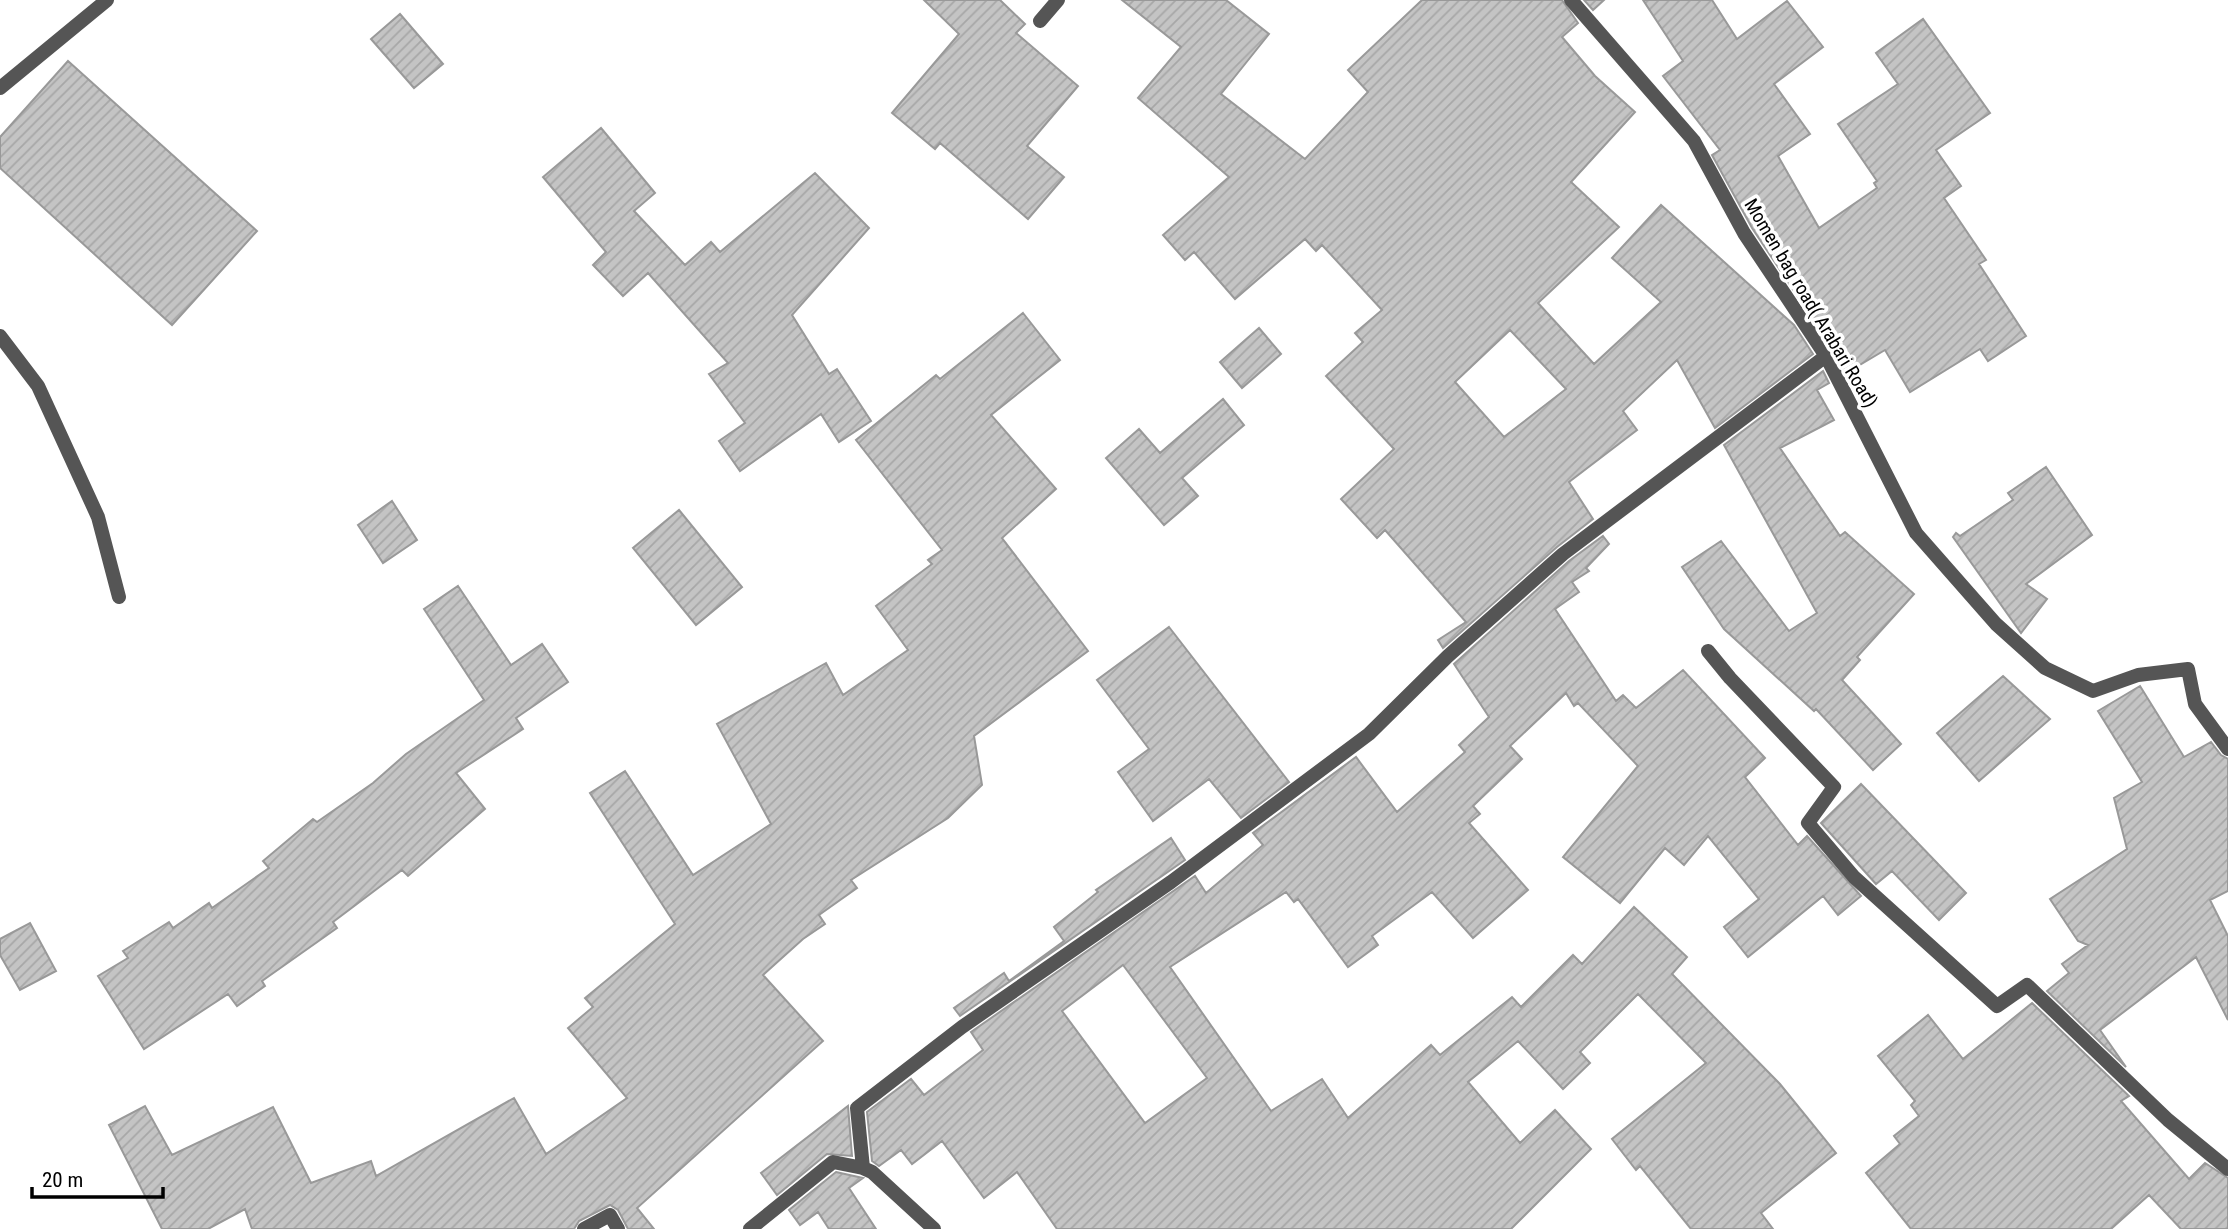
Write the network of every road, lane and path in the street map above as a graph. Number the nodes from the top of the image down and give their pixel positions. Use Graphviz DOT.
graph roads {
  1 [pos="107,0"];
  2 [pos="1058,0"];
  3 [pos="1571,0"];
  4 [pos="1040,21"];
  5 [pos="0,88"];
  6 [pos="0,336"];
  7 [pos="1826,356"];
  8 [pos="119,597"];
  9 [pos="1708,651"];
  10 [pos="2228,749"];
  11 [pos="863,1168"];
  12 [pos="2228,1169"];
  13 [pos="584,1229"];
  14 [pos="618,1229"];
  15 [pos="750,1229"];
  16 [pos="934,1229"];
  1 -- 5 [label="street"];
  2 -- 4 [label="street"];
  3 -- 7 [label="street, Momen bag road( Arabari Road)"];
  6 -- 8 [label="street"];
  7 -- 10 [label="street, Momen bag road( Arabari Road)"];
  7 -- 11 [label="street"];
  9 -- 12 [label="street"];
  11 -- 15 [label="street"];
  11 -- 16 [label="street"];
  13 -- 14 [label="street"];
}
